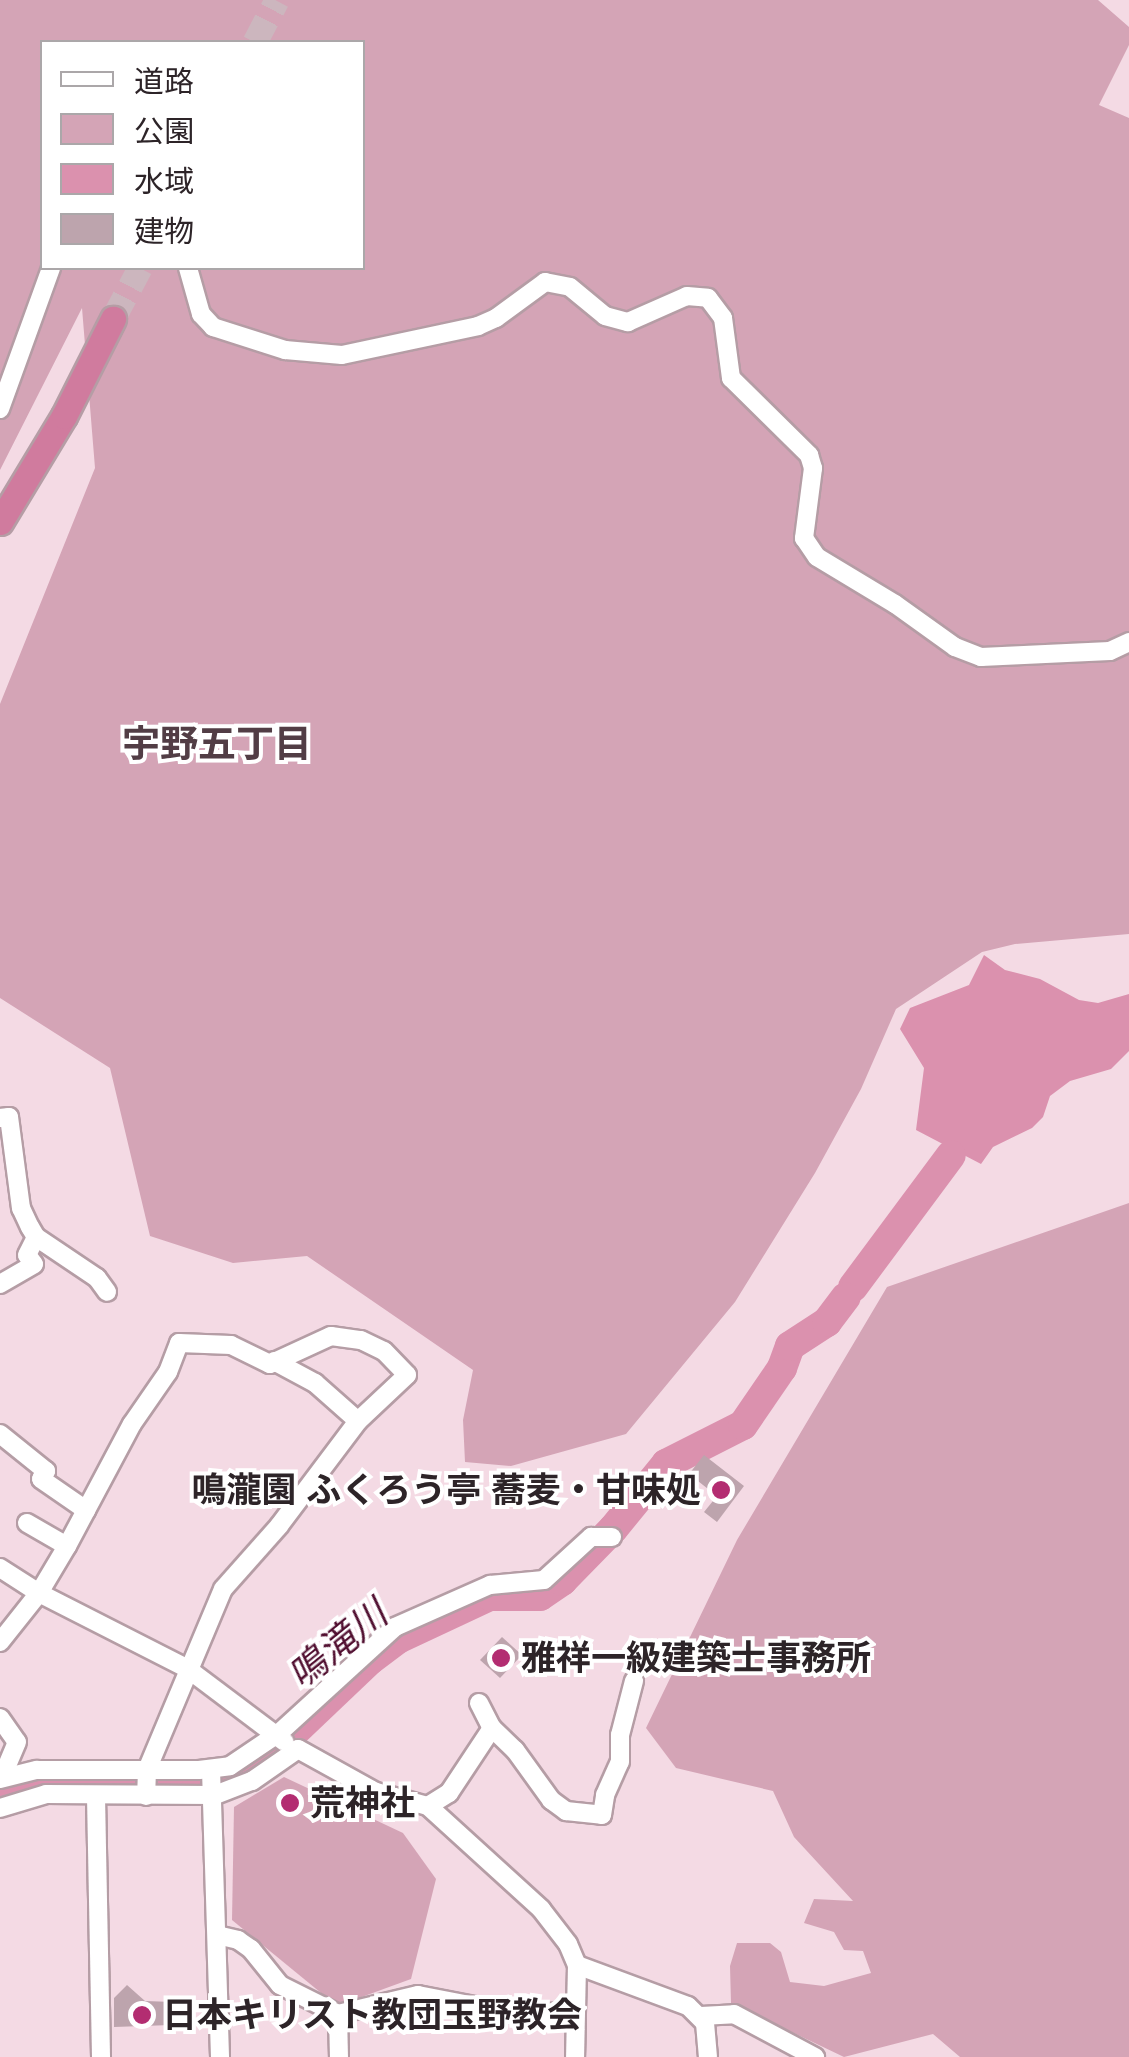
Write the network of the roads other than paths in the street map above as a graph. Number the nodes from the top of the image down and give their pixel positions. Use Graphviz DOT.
graph roads {
  1 [pos="50,270"];
  2 [pos="189,270"];
  3 [pos="114,318"];
  4 [pos="0,409"];
  5 [pos="0,522"];
  6 [pos="1129,642"];
  7 [pos="0,1118"];
  8 [pos="36,1237"];
  9 [pos="0,1284"];
  10 [pos="107,1292"];
  11 [pos="274,1361"];
  12 [pos="358,1421"];
  13 [pos="0,1434"];
  14 [pos="86,1510"];
  15 [pos="28,1522"];
  16 [pos="604,1538"];
  17 [pos="68,1546"];
  18 [pos="0,1568"];
  19 [pos="39,1593"];
  20 [pos="0,1642"];
  21 [pos="188,1670"];
  22 [pos="634,1681"];
  23 [pos="479,1703"];
  24 [pos="0,1718"];
  25 [pos="492,1728"];
  26 [pos="285,1742"];
  27 [pos="1,1779"];
  28 [pos="213,1781"];
  29 [pos="147,1782"];
  30 [pos="96,1796"];
  31 [pos="428,1806"];
  32 [pos="0,1808"];
  33 [pos="218,1935"];
  34 [pos="577,1965"];
  35 [pos="573,2012"];
  36 [pos="338,2014"];
  37 [pos="701,2016"];
  38 [pos="101,2057"];
  39 [pos="220,2057"];
  40 [pos="339,2057"];
  41 [pos="575,2057"];
  42 [pos="708,2057"];
  43 [pos="815,2057"];
  1 -- 4 [label="street"];
  2 -- 6 [label="street"];
  3 -- 5 [label="highway"];
  7 -- 8 [label="street"];
  8 -- 9 [label="street"];
  8 -- 10 [label="street"];
  11 -- 12 [label="street"];
  11 -- 12 [label="street"];
  11 -- 14 [label="street"];
  12 -- 21 [label="street"];
  13 -- 14 [label="street"];
  14 -- 17 [label="street"];
  15 -- 17 [label="street"];
  16 -- 26 [label="street"];
  17 -- 19 [label="street"];
  18 -- 19 [label="street"];
  19 -- 20 [label="street"];
  19 -- 21 [label="street"];
  21 -- 26 [label="street"];
  21 -- 29 [label="street"];
  22 -- 25 [label="street"];
  23 -- 25 [label="street"];
  24 -- 27 [label="street"];
  25 -- 31 [label="street"];
  26 -- 28 [label="street"];
  26 -- 31 [label="street"];
  27 -- 29 [label="street"];
  28 -- 29 [label="street"];
  28 -- 29 [label="street"];
  28 -- 33 [label="street"];
  29 -- 30 [label="street"];
  30 -- 32 [label="street"];
  30 -- 38 [label="street"];
  31 -- 34 [label="street"];
  33 -- 36 [label="street"];
  33 -- 39 [label="street"];
  34 -- 35 [label="street"];
  34 -- 37 [label="street"];
  35 -- 36 [label="street"];
  35 -- 41 [label="street"];
  36 -- 40 [label="street"];
  37 -- 42 [label="street"];
  37 -- 43 [label="street"];
}
